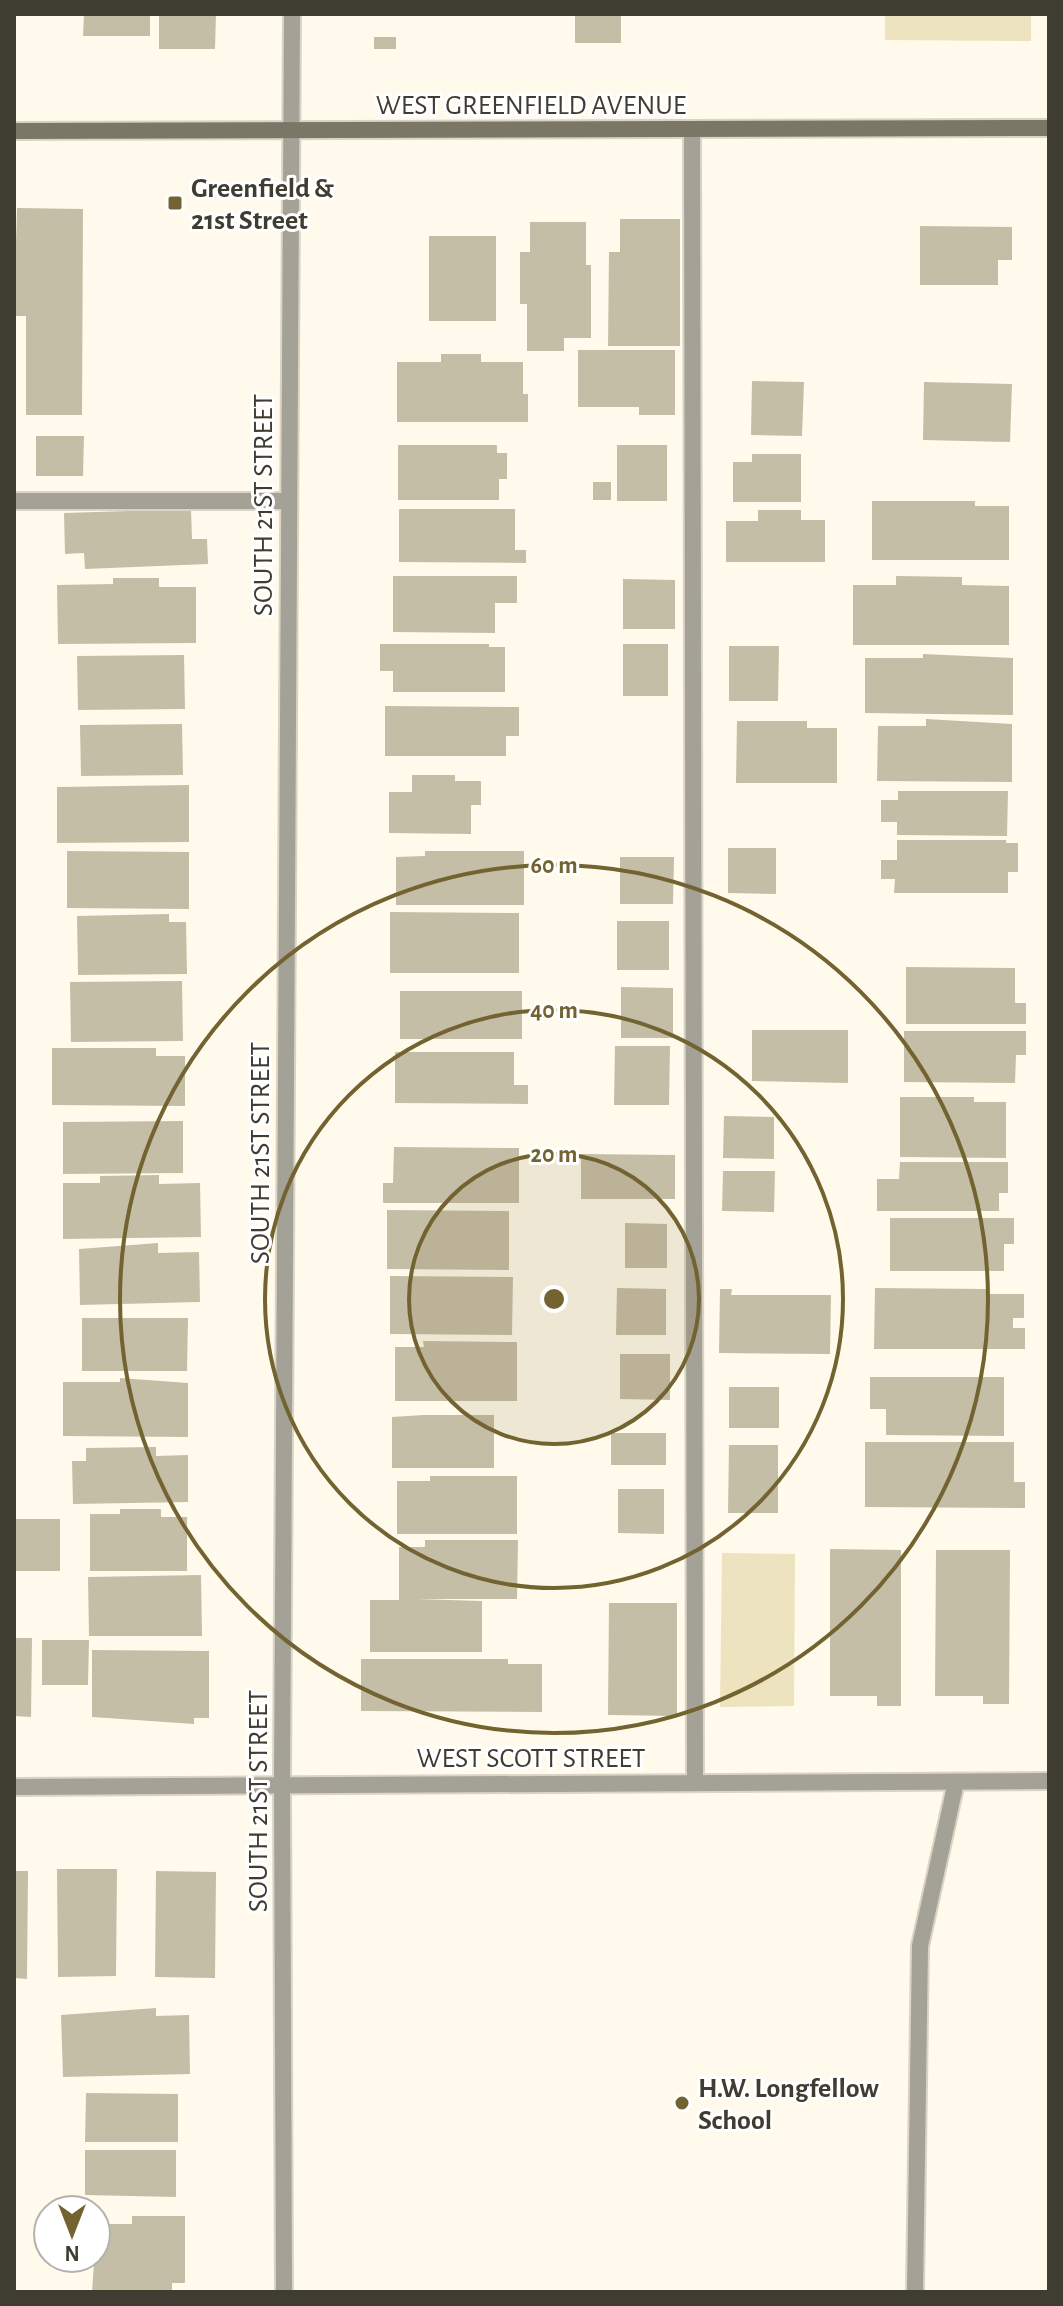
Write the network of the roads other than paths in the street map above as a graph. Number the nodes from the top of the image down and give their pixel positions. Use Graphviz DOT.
graph roads {
  1 [pos="292,14"];
  2 [pos="1049,128"];
  3 [pos="692,129"];
  4 [pos="14,131"];
  5 [pos="290,131"];
  6 [pos="14,501"];
  7 [pos="288,501"];
  8 [pos="1049,1781"];
  9 [pos="956,1782"];
  10 [pos="695,1783"];
  11 [pos="282,1784"];
  12 [pos="14,1787"];
  13 [pos="284,2292"];
  14 [pos="915,2292"];
  1 -- 5 [label="street, SOUTH 21ST STREET"];
  2 -- 3 [label="main road, WEST GREENFIELD AVENUE"];
  3 -- 5 [label="main road, WEST GREENFIELD AVENUE"];
  3 -- 10 [label="street"];
  4 -- 5 [label="main road, WEST GREENFIELD AVENUE"];
  5 -- 7 [label="street, SOUTH 21ST STREET"];
  6 -- 7 [label="street"];
  7 -- 11 [label="street, SOUTH 21ST STREET"];
  8 -- 9 [label="street, WEST SCOTT STREET"];
  9 -- 10 [label="street, WEST SCOTT STREET"];
  9 -- 14 [label="street"];
  10 -- 11 [label="street, WEST SCOTT STREET"];
  11 -- 12 [label="street, WEST SCOTT STREET"];
  11 -- 13 [label="street, SOUTH 21ST STREET"];
}
